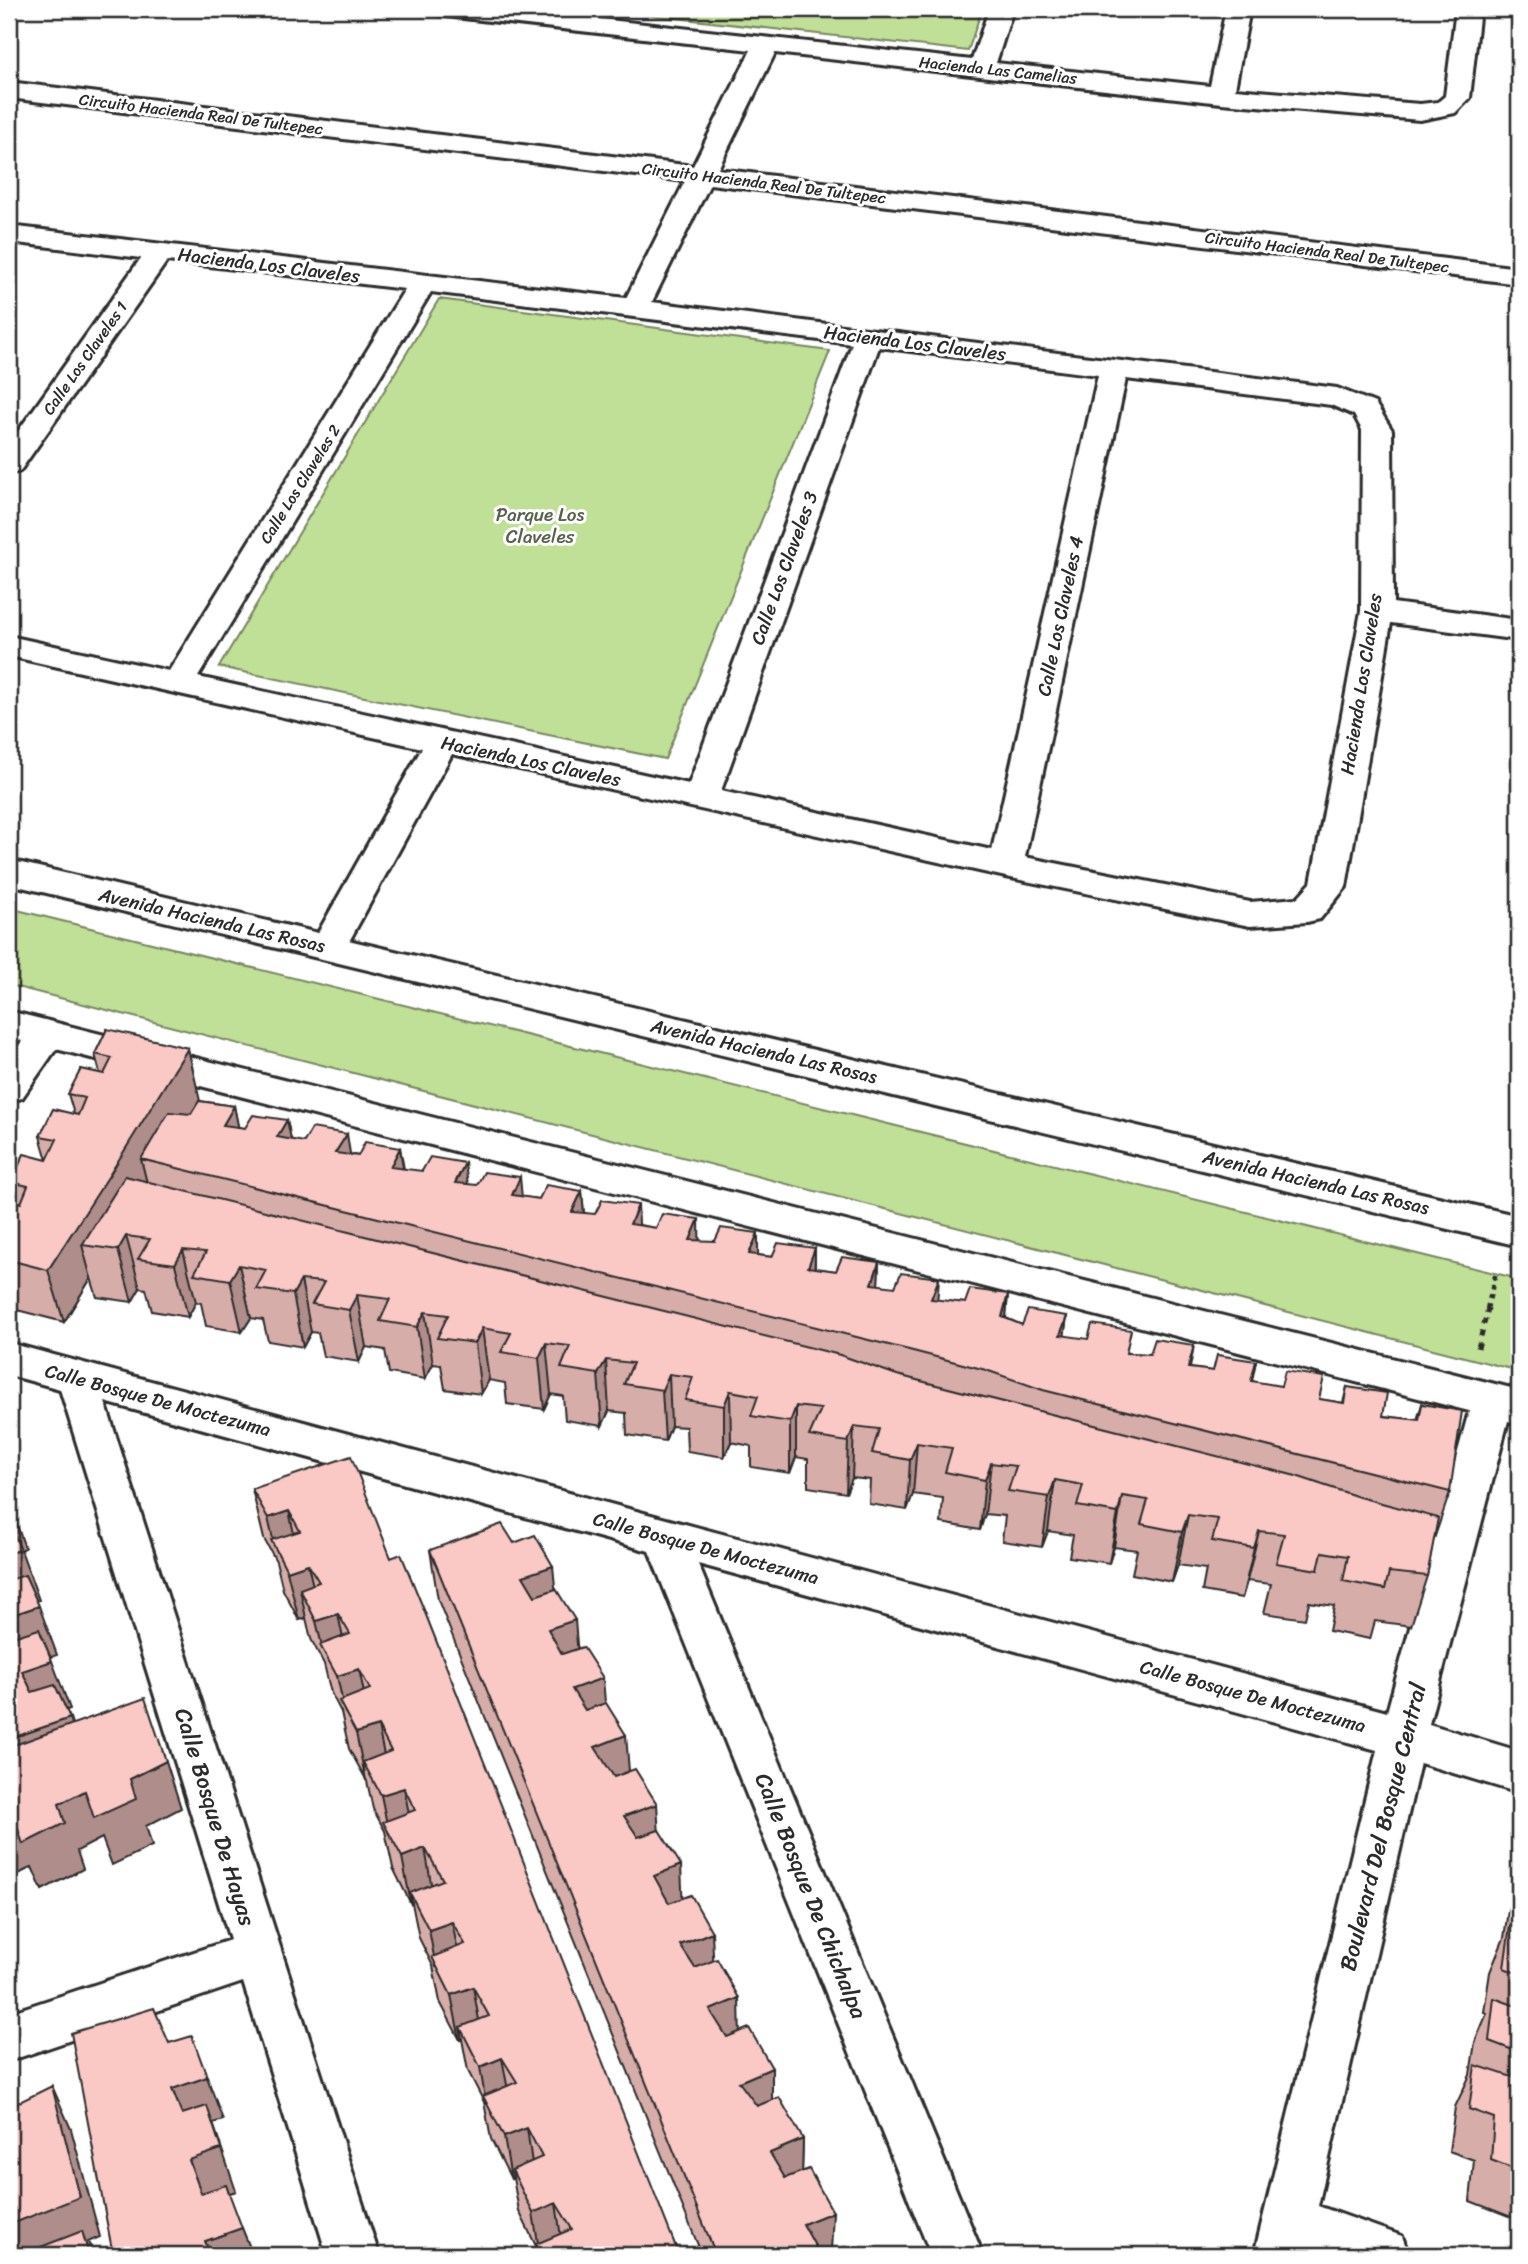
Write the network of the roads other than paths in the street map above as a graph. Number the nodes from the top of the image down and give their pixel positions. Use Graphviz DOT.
graph roads {
  1 [pos="445,9"];
  2 [pos="1001,9"];
  3 [pos="1238,9"];
  4 [pos="1468,9"];
  5 [pos="573,16"];
  6 [pos="767,44"];
  7 [pos="982,68"];
  8 [pos="9,90"];
  9 [pos="1221,95"];
  10 [pos="701,175"];
  11 [pos="9,234"];
  12 [pos="160,251"];
  13 [pos="1519,276"];
  14 [pos="422,284"];
  15 [pos="635,309"];
  16 [pos="868,338"];
  17 [pos="1114,367"];
  18 [pos="9,465"];
  19 [pos="1377,611"];
  20 [pos="1519,630"];
  21 [pos="9,646"];
  22 [pos="177,684"];
  23 [pos="443,741"];
  24 [pos="701,798"];
  25 [pos="1006,864"];
  26 [pos="9,872"];
  27 [pos="328,947"];
  28 [pos="9,1024"];
  29 [pos="47,1034"];
  30 [pos="9,1088"];
  31 [pos="1513,1229"];
  32 [pos="9,1359"];
  33 [pos="77,1378"];
  34 [pos="1493,1400"];
  35 [pos="665,1536"];
  36 [pos="1403,1737"];
  37 [pos="1519,1772"];
  38 [pos="258,1954"];
  39 [pos="9,2037"];
  40 [pos="1284,2238"];
  41 [pos="353,2255"];
  42 [pos="957,2255"];
  43 [pos="1383,2255"];
  1 -- 5 [label="street, Hacienda Las Camelias"];
  2 -- 7 [label="street"];
  3 -- 9 [label="street"];
  4 -- 9 [label="street, Hacienda Las Camelias"];
  5 -- 6 [label="street, Hacienda Las Camelias"];
  6 -- 7 [label="street, Hacienda Las Camelias"];
  6 -- 10 [label="street"];
  7 -- 9 [label="street, Hacienda Las Camelias"];
  8 -- 10 [label="street, Circuito Hacienda Real De Tultepec"];
  10 -- 13 [label="street, Circuito Hacienda Real De Tultepec"];
  10 -- 15 [label="street"];
  11 -- 12 [label="street, Hacienda Los Claveles"];
  12 -- 14 [label="street, Hacienda Los Claveles"];
  12 -- 18 [label="street, Calle Los Claveles 1"];
  14 -- 15 [label="street, Hacienda Los Claveles"];
  14 -- 22 [label="street, Calle Los Claveles 2"];
  15 -- 16 [label="street, Hacienda Los Claveles"];
  16 -- 17 [label="street, Hacienda Los Claveles"];
  16 -- 24 [label="street, Calle Los Claveles 3"];
  17 -- 19 [label="street, Hacienda Los Claveles"];
  17 -- 25 [label="street, Calle Los Claveles 4"];
  19 -- 20 [label="street"];
  19 -- 25 [label="street, Hacienda Los Claveles"];
  21 -- 22 [label="street, Hacienda Los Claveles"];
  22 -- 23 [label="street, Hacienda Los Claveles"];
  23 -- 24 [label="street, Hacienda Los Claveles"];
  23 -- 27 [label="street"];
  24 -- 25 [label="street, Hacienda Los Claveles"];
  26 -- 27 [label="street, Avenida Hacienda Las Rosas"];
  27 -- 31 [label="street, Avenida Hacienda Las Rosas"];
  28 -- 29 [label="street"];
  29 -- 30 [label="street"];
  29 -- 34 [label="street"];
  32 -- 33 [label="street, Calle Bosque De Moctezuma"];
  33 -- 35 [label="street, Calle Bosque De Moctezuma"];
  33 -- 38 [label="street, Calle Bosque De Hayas"];
  34 -- 36 [label="street, Boulevard Del Bosque Central"];
  35 -- 36 [label="street, Calle Bosque De Moctezuma"];
  35 -- 42 [label="street, Calle Bosque De Chichalpa"];
  36 -- 37 [label="street, Calle Bosque De Moctezuma"];
  36 -- 40 [label="street, Boulevard Del Bosque Central"];
  38 -- 39 [label="street"];
  38 -- 41 [label="street, Calle Bosque De Hayas"];
  40 -- 43 [label="street"];
}
